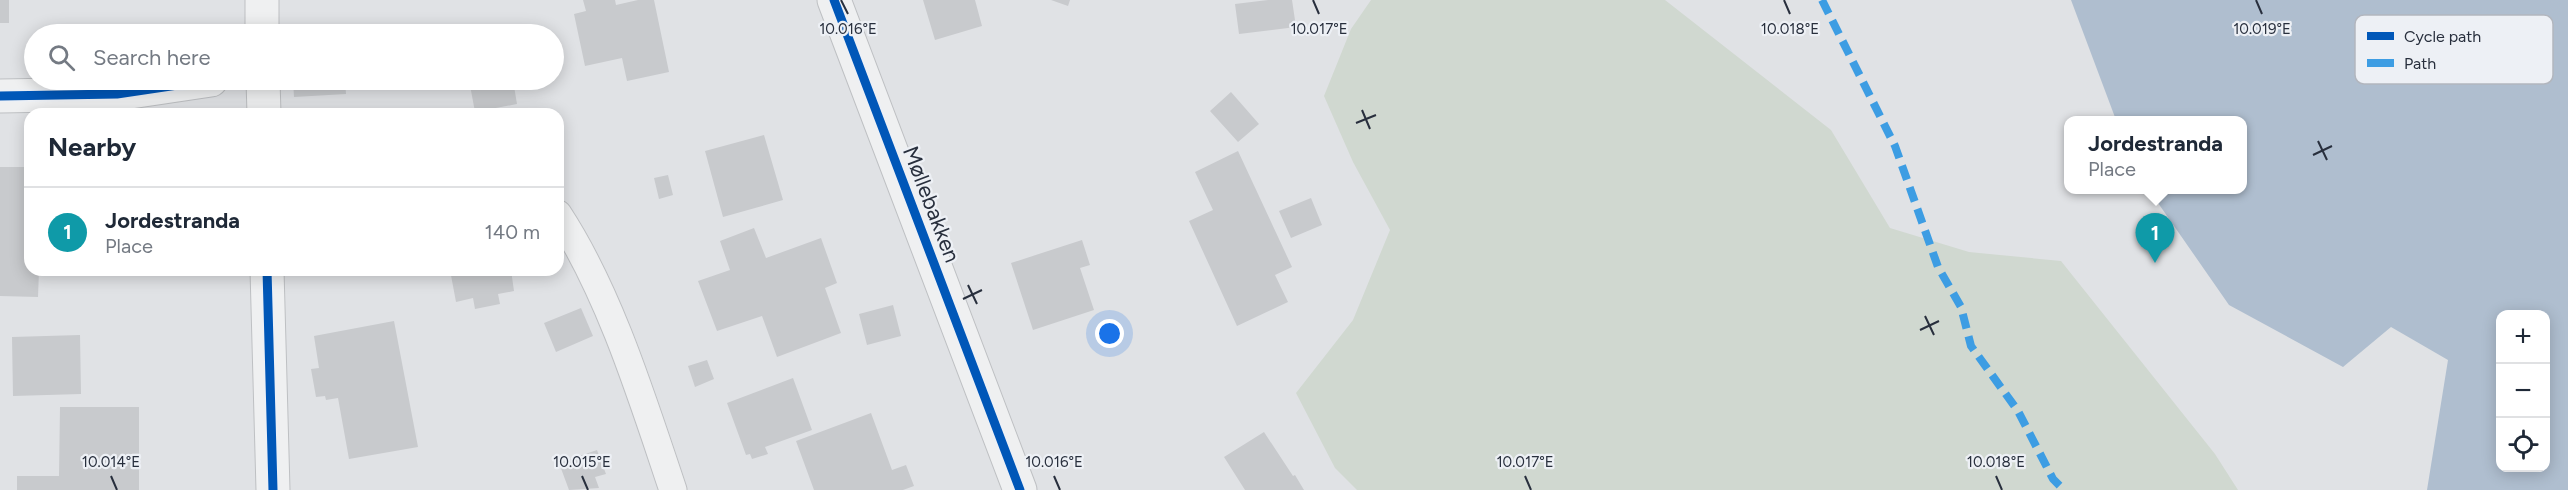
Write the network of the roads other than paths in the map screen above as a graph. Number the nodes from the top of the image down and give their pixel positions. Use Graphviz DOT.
graph roads {
  1 [pos="262,0"];
  2 [pos="834,0"];
  3 [pos="262,24"];
  4 [pos="144,90"];
  5 [pos="263,90"];
  6 [pos="0,96"];
  7 [pos="264,108"];
  8 [pos="564,223"];
  9 [pos="267,276"];
  10 [pos="273,490"];
  11 [pos="673,490"];
  12 [pos="1020,490"];
  1 -- 3 [label="street"];
  2 -- 12 [label="street, Møllebakken"];
  4 -- 6 [label="street"];
  5 -- 7 [label="street"];
  8 -- 11 [label="lane"];
  9 -- 10 [label="street"];
}
